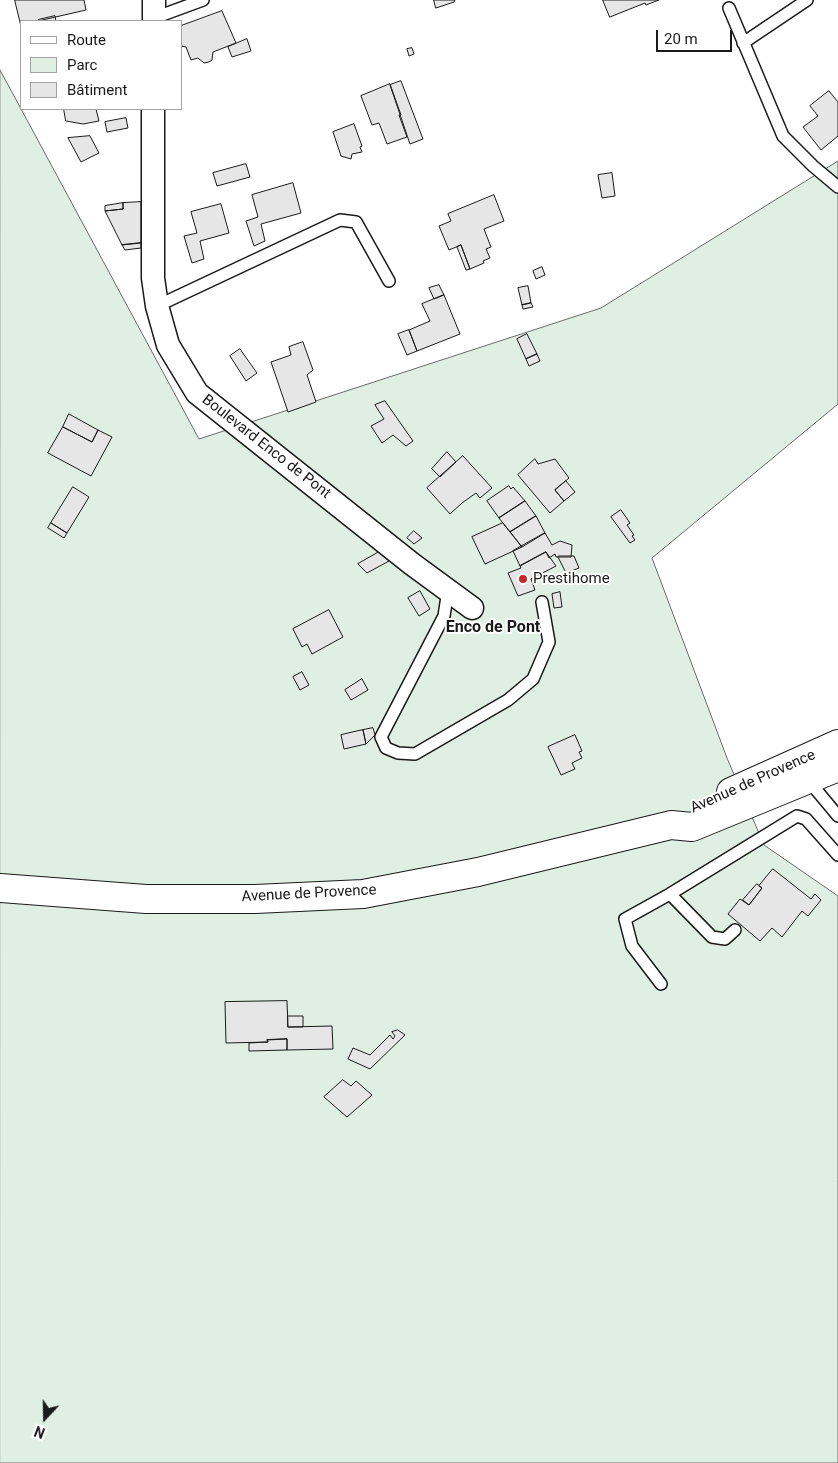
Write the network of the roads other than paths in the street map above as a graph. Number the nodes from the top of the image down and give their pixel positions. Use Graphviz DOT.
graph roads {
  1 [pos="203,0"];
  2 [pos="807,0"];
  3 [pos="729,8"];
  4 [pos="154,13"];
  5 [pos="744,43"];
  6 [pos="153,110"];
  7 [pos="838,187"];
  8 [pos="389,281"];
  9 [pos="157,306"];
  10 [pos="448,590"];
  11 [pos="542,602"];
  12 [pos="472,608"];
  13 [pos="838,744"];
  14 [pos="838,767"];
  15 [pos="804,772"];
  16 [pos="838,816"];
  17 [pos="838,855"];
  18 [pos="0,888"];
  19 [pos="670,894"];
  20 [pos="735,930"];
  21 [pos="661,984"];
  1 -- 4 [label="lane"];
  2 -- 5 [label="lane"];
  3 -- 5 [label="lane"];
  5 -- 7 [label="lane"];
  6 -- 9 [label="street, Boulevard Enco de Pont"];
  8 -- 9 [label="lane"];
  9 -- 10 [label="street, Boulevard Enco de Pont"];
  10 -- 11 [label="lane"];
  10 -- 12 [label="street, Boulevard Enco de Pont"];
  13 -- 15 [label="main road, Avenue de Provence"];
  14 -- 15 [label="main road, Avenue de Provence"];
  15 -- 16 [label="lane"];
  15 -- 18 [label="main road, Avenue de Provence"];
  17 -- 19 [label="lane"];
  19 -- 20 [label="lane"];
  19 -- 21 [label="lane"];
}
